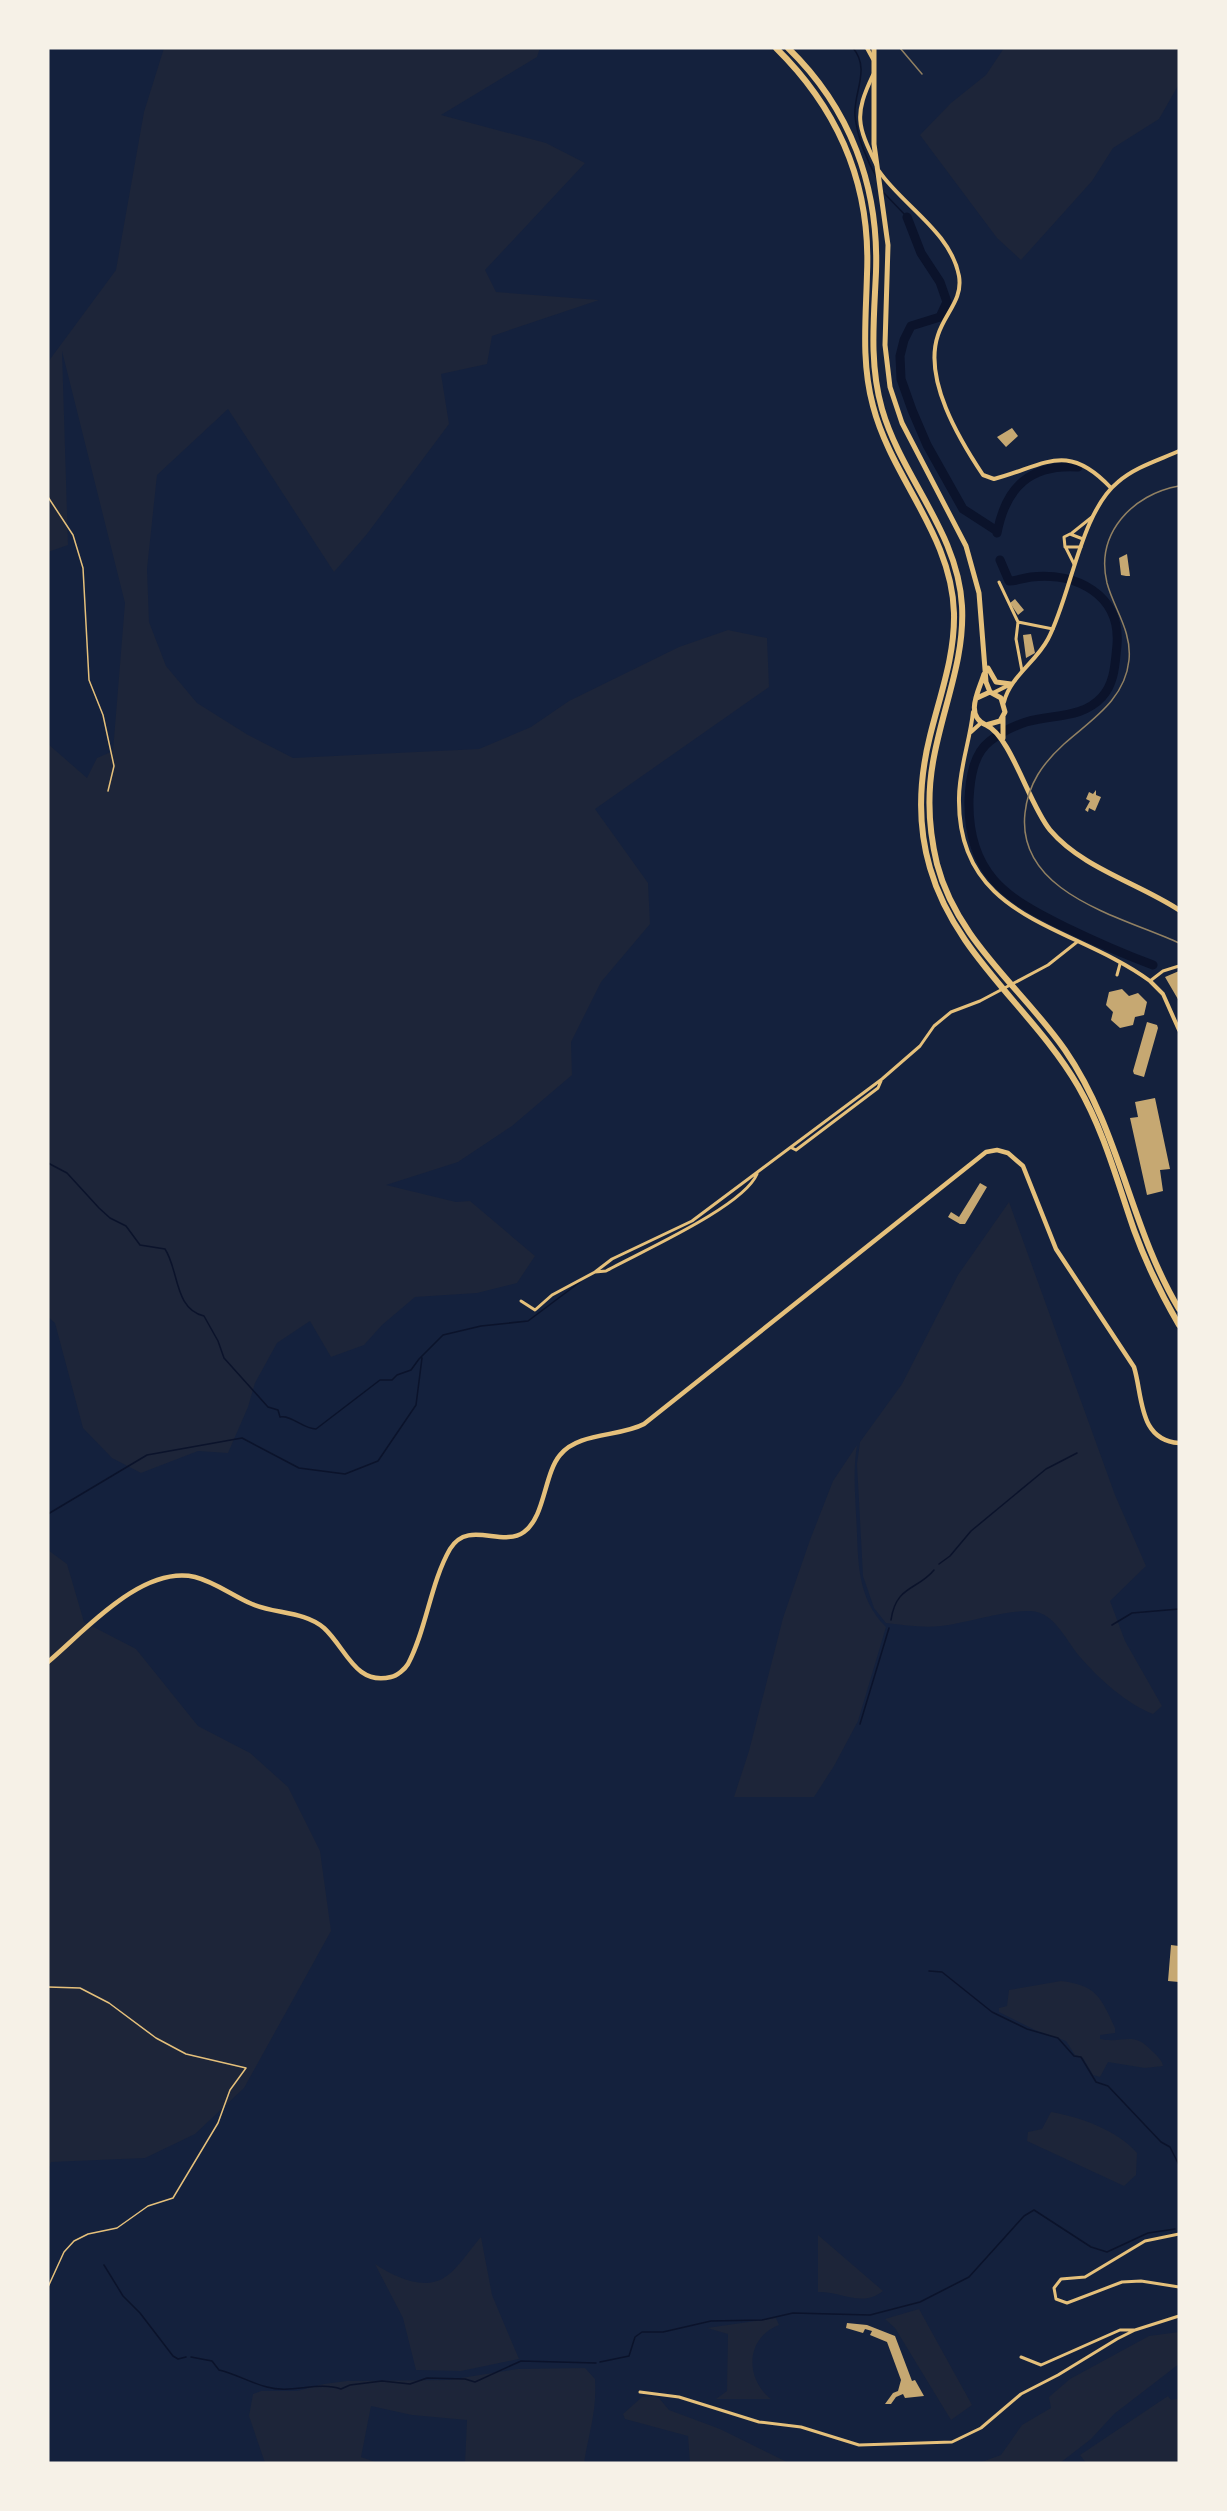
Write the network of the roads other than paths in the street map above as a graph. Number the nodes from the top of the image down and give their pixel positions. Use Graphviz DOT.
graph roads {
  1 [pos="776,48"];
  2 [pos="788,48"];
  3 [pos="867,48"];
  4 [pos="874,48"];
  5 [pos="1179,451"];
  6 [pos="1111,488"];
  7 [pos="1094,516"];
  8 [pos="1070,534"];
  9 [pos="1085,540"];
  10 [pos="1065,547"];
  11 [pos="1082,547"];
  12 [pos="1075,566"];
  13 [pos="999,582"];
  14 [pos="1018,622"];
  15 [pos="1053,629"];
  16 [pos="985,655"];
  17 [pos="985,670"];
  18 [pos="1022,673"];
  19 [pos="1012,684"];
  20 [pos="991,693"];
  21 [pos="977,699"];
  22 [pos="1004,702"];
  23 [pos="973,712"];
  24 [pos="1003,717"];
  25 [pos="984,724"];
  26 [pos="999,731"];
  27 [pos="971,732"];
  28 [pos="1179,910"];
  29 [pos="1077,942"];
  30 [pos="1120,964"];
  31 [pos="1179,966"];
  32 [pos="1117,975"];
  33 [pos="1148,980"];
  34 [pos="1179,1030"];
  35 [pos="757,1173"];
  36 [pos="595,1272"];
  37 [pos="521,1301"];
  38 [pos="1179,1309"];
  39 [pos="1179,1325"];
  40 [pos="1179,1443"];
  41 [pos="48,1662"];
  42 [pos="1179,2234"];
  43 [pos="1179,2287"];
  44 [pos="1179,2316"];
  45 [pos="1135,2330"];
  46 [pos="1021,2357"];
  47 [pos="640,2392"];
  1 -- 39 [label="highway"];
  2 -- 38 [label="highway"];
  3 -- 6 [label="street"];
  4 -- 16 [label="highway"];
  5 -- 6 [label="street"];
  6 -- 7 [label="street"];
  7 -- 8 [label="street"];
  7 -- 9 [label="street"];
  8 -- 9 [label="street"];
  8 -- 10 [label="street"];
  9 -- 11 [label="street"];
  10 -- 11 [label="street"];
  10 -- 12 [label="street"];
  11 -- 12 [label="street"];
  12 -- 15 [label="street"];
  13 -- 14 [label="street"];
  14 -- 15 [label="street"];
  14 -- 18 [label="street"];
  15 -- 18 [label="street"];
  16 -- 17 [label="highway"];
  16 -- 19 [label="highway"];
  17 -- 20 [label="highway"];
  17 -- 21 [label="highway"];
  18 -- 19 [label="street"];
  19 -- 20 [label="street"];
  19 -- 22 [label="street"];
  20 -- 21 [label="highway"];
  20 -- 22 [label="highway"];
  21 -- 23 [label="highway"];
  22 -- 24 [label="highway"];
  23 -- 25 [label="highway"];
  23 -- 27 [label="street"];
  24 -- 25 [label="highway"];
  24 -- 26 [label="highway"];
  25 -- 26 [label="highway"];
  25 -- 27 [label="street"];
  26 -- 28 [label="highway"];
  27 -- 29 [label="street"];
  29 -- 30 [label="street"];
  29 -- 35 [label="street"];
  30 -- 32 [label="street"];
  30 -- 33 [label="street"];
  31 -- 33 [label="street"];
  33 -- 34 [label="street"];
  35 -- 36 [label="street"];
  35 -- 36 [label="street"];
  36 -- 37 [label="street"];
  40 -- 41 [label="main road"];
  42 -- 43 [label="street"];
  44 -- 45 [label="street"];
  45 -- 46 [label="street"];
  45 -- 47 [label="street"];
}
